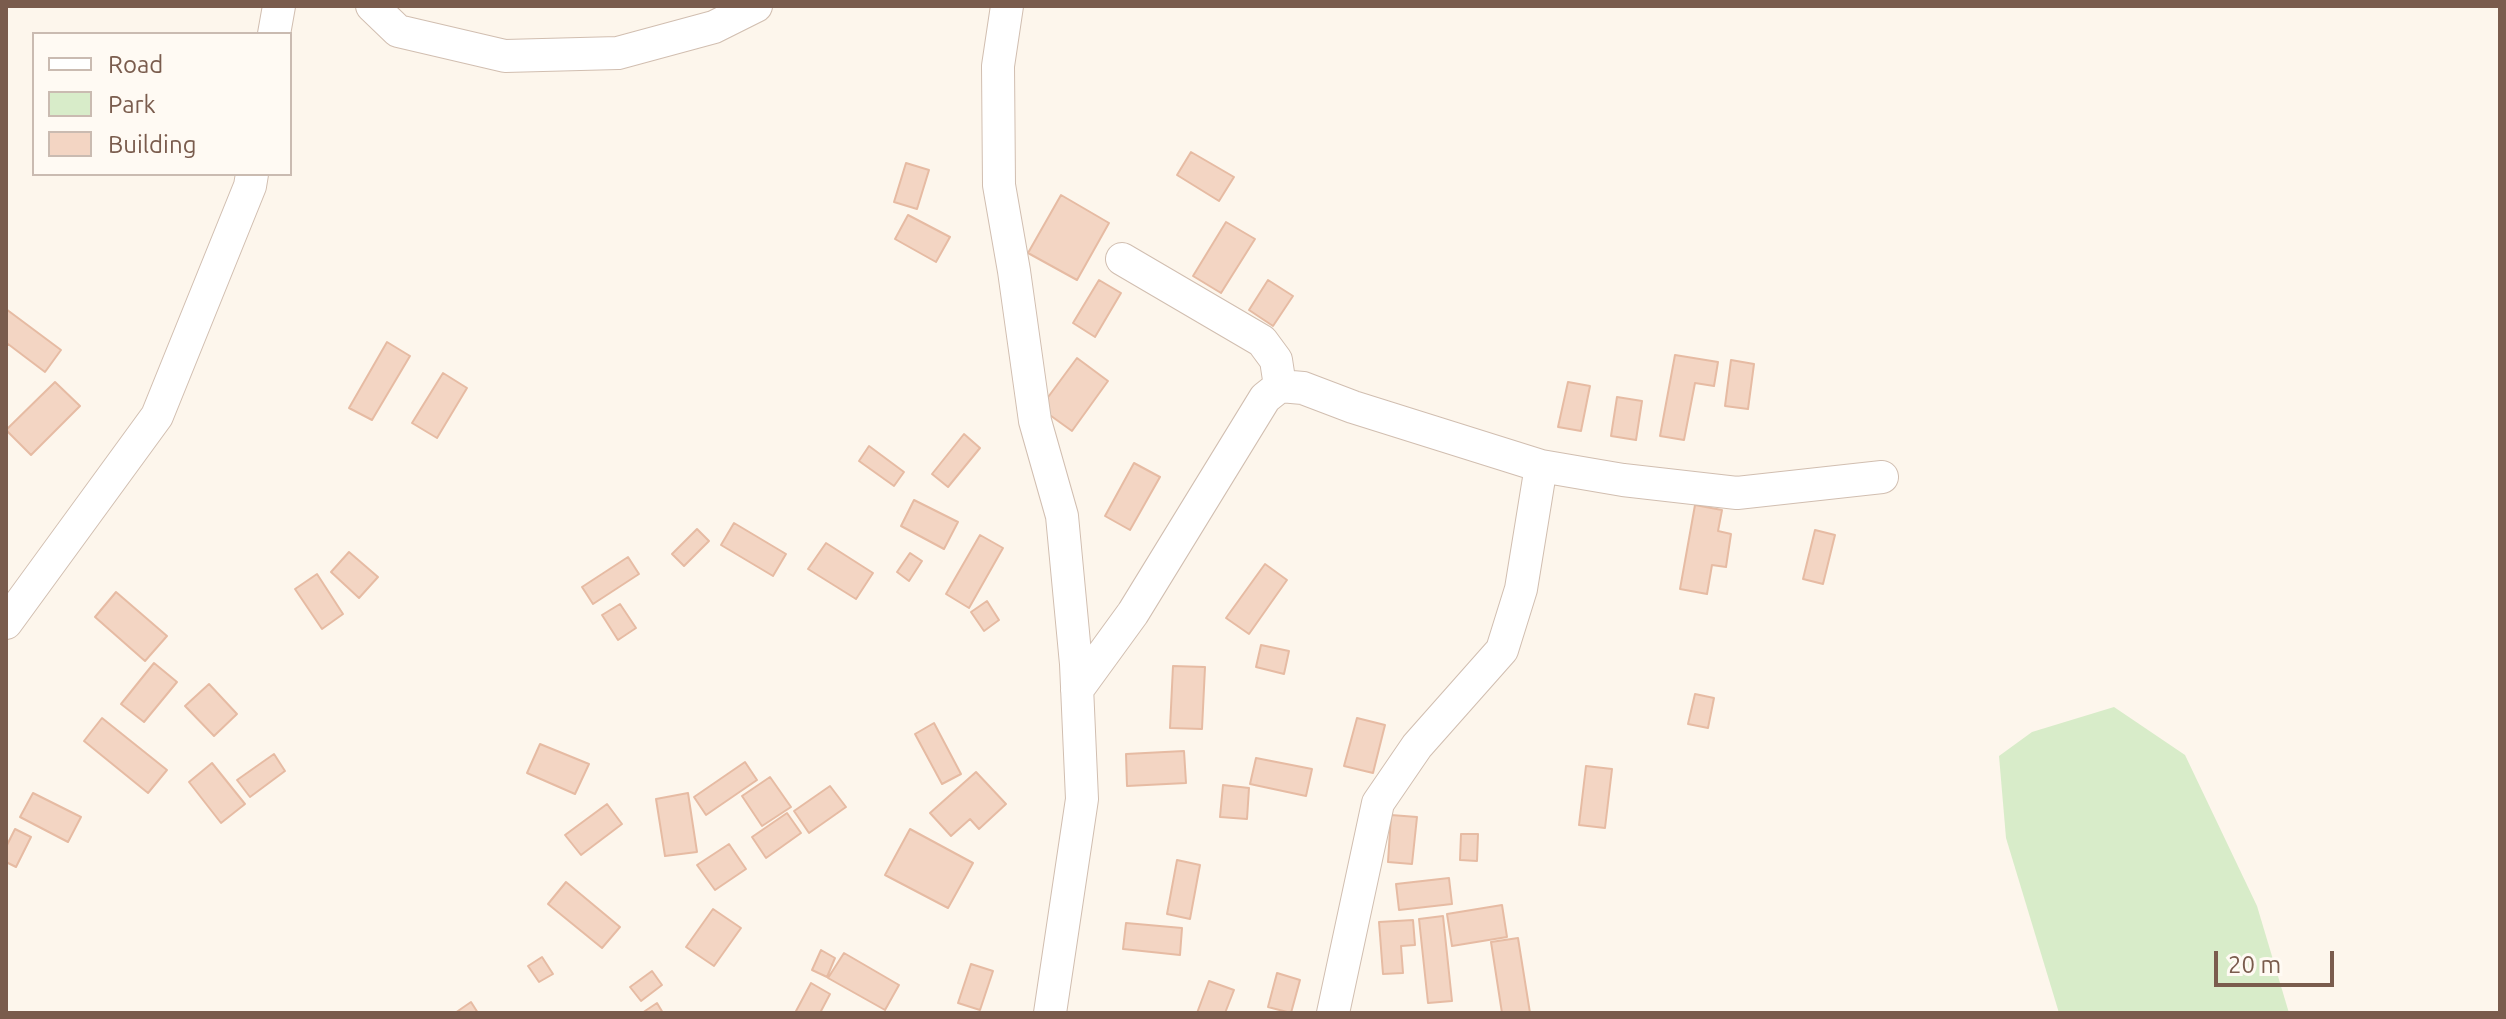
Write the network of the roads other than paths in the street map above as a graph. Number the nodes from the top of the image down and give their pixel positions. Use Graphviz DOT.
graph roads {
  1 [pos="279,6"];
  2 [pos="372,6"];
  3 [pos="756,6"];
  4 [pos="1007,6"];
  5 [pos="274,32"];
  6 [pos="252,176"];
  7 [pos="1122,259"];
  8 [pos="1280,386"];
  9 [pos="1541,466"];
  10 [pos="1882,477"];
  11 [pos="6,623"];
  12 [pos="1077,690"];
  13 [pos="1050,1013"];
  14 [pos="1333,1013"];
  1 -- 5 [label="street"];
  2 -- 3 [label="street"];
  4 -- 12 [label="street"];
  6 -- 11 [label="street"];
  7 -- 8 [label="street"];
  8 -- 9 [label="street"];
  8 -- 12 [label="street"];
  9 -- 10 [label="street"];
  9 -- 14 [label="street"];
  12 -- 13 [label="street"];
}
